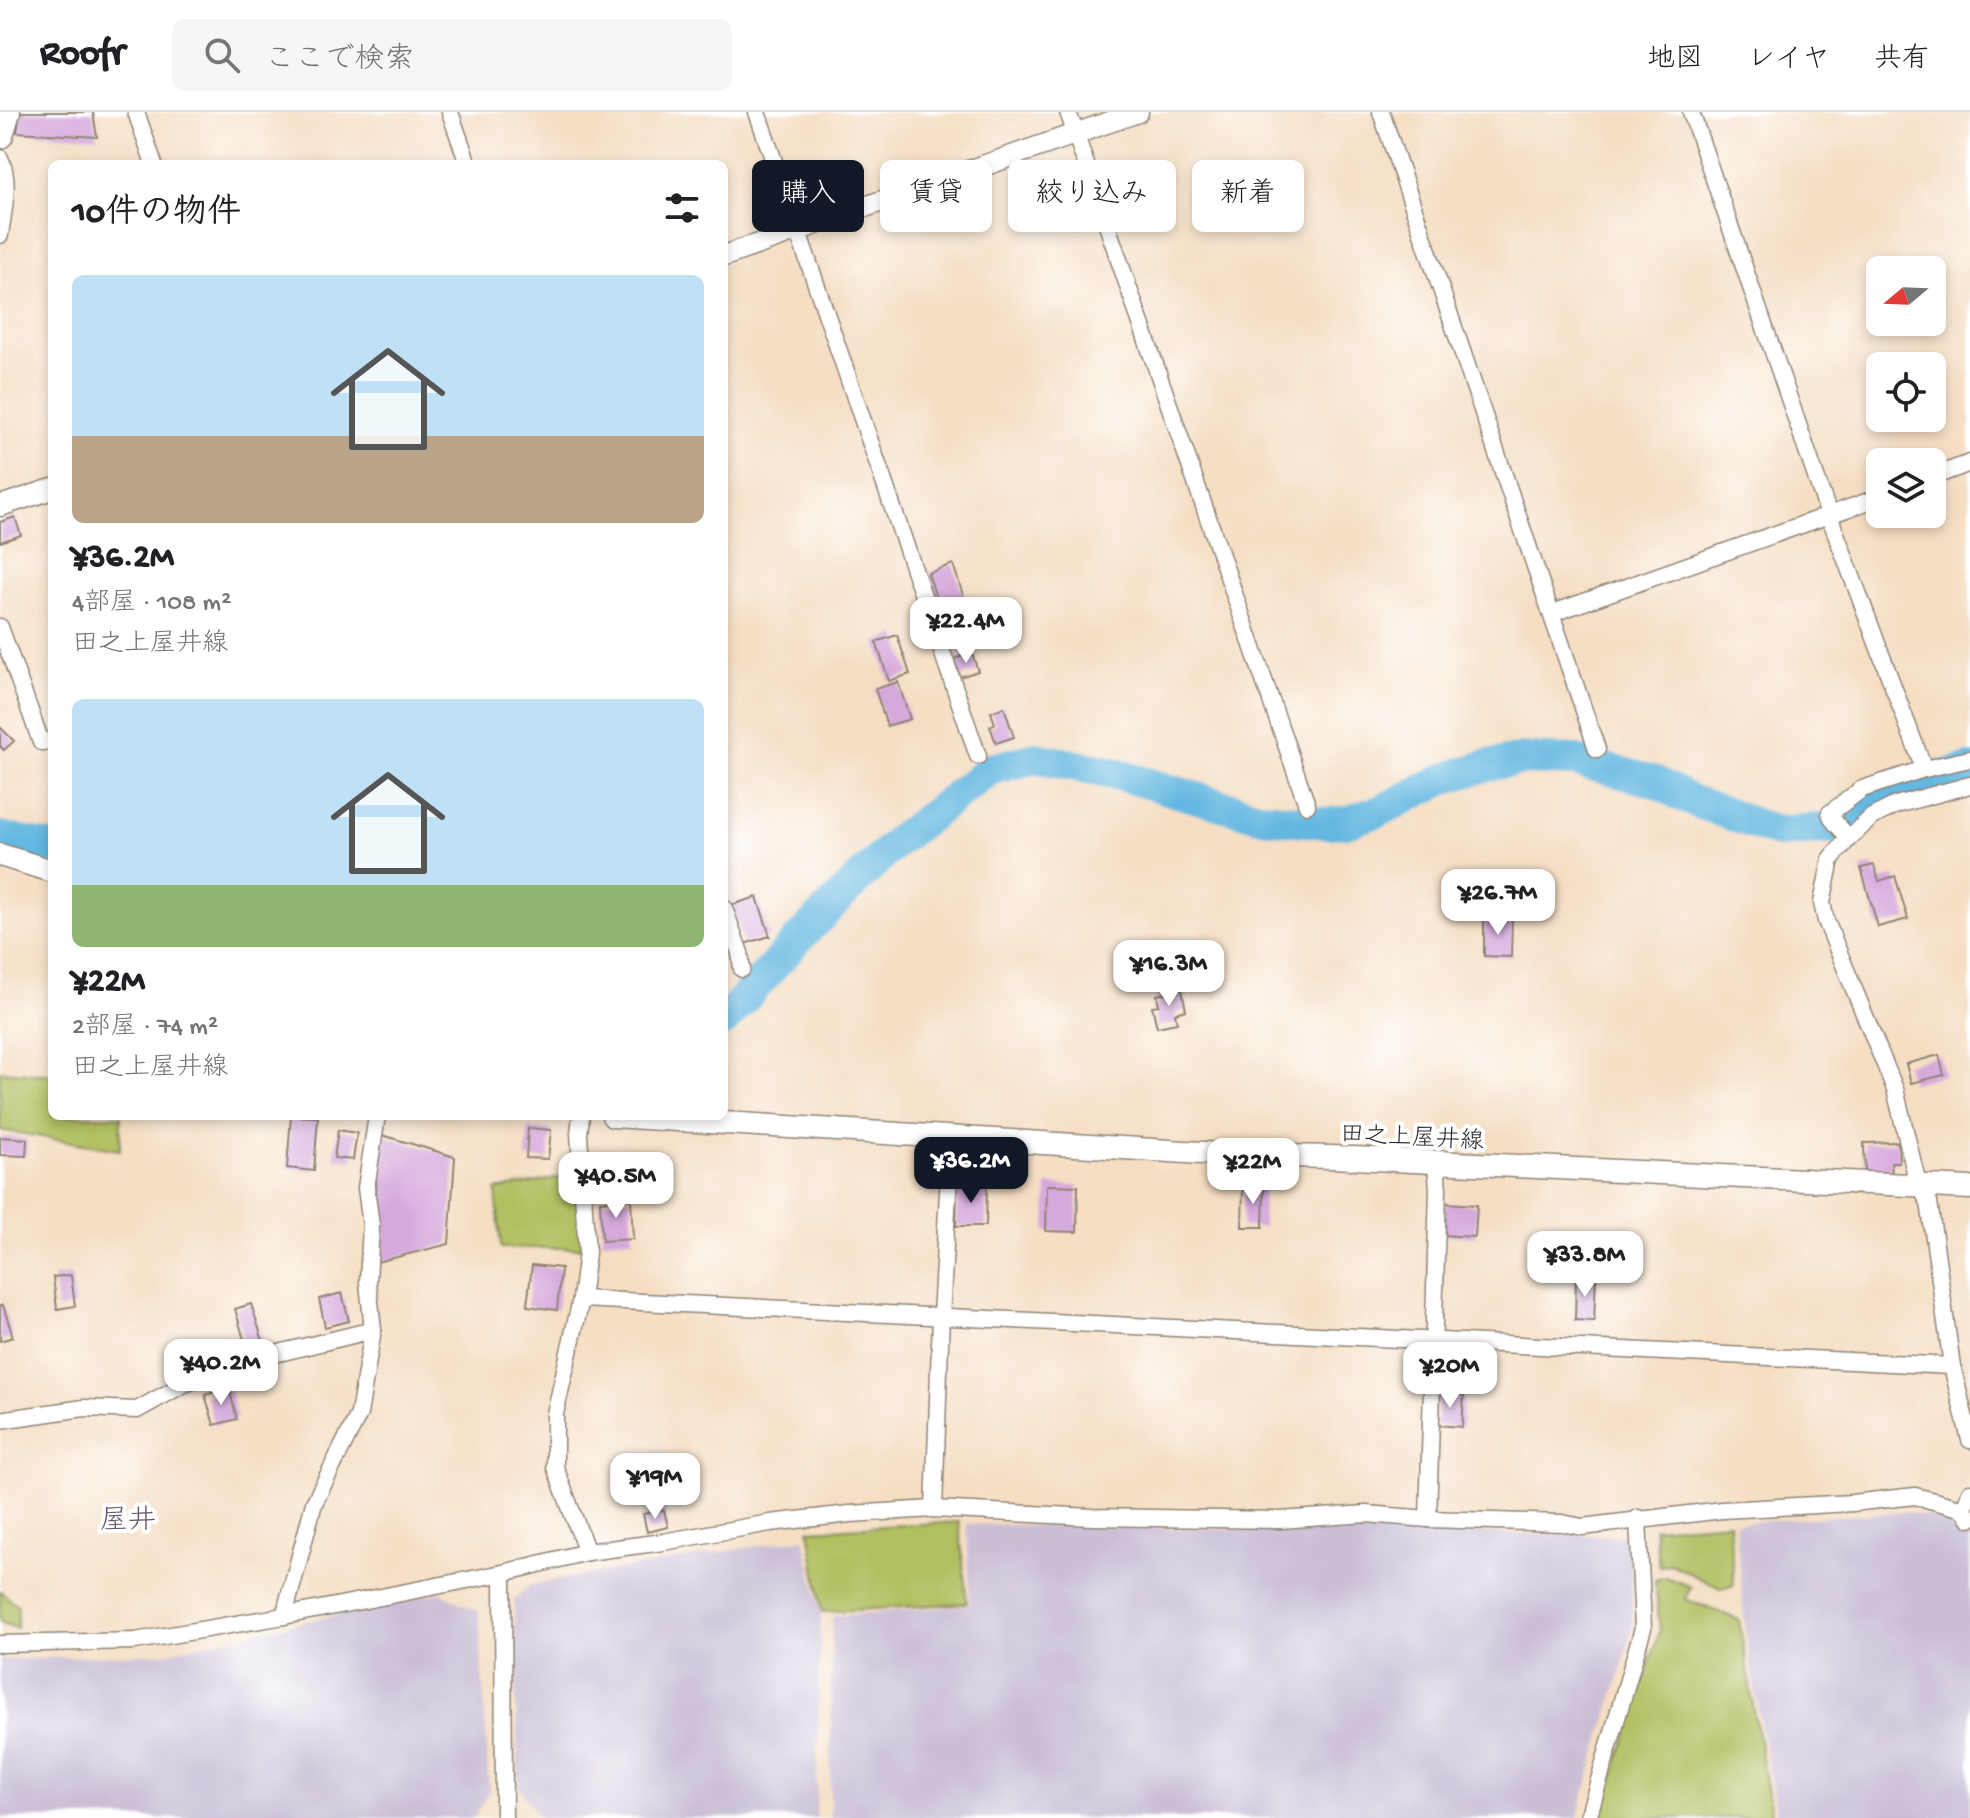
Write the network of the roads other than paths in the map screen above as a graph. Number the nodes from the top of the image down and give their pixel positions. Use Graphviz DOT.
graph roads {
  1 [pos="7,112"];
  2 [pos="136,112"];
  3 [pos="450,112"];
  4 [pos="757,112"];
  5 [pos="1068,112"];
  6 [pos="1138,112"];
  7 [pos="1381,112"];
  8 [pos="1691,112"];
  9 [pos="1076,134"];
  10 [pos="0,135"];
  11 [pos="0,158"];
  12 [pos="153,160"];
  13 [pos="467,160"];
  14 [pos="773,160"];
  15 [pos="864,206"];
  16 [pos="789,232"];
  17 [pos="798,232"];
  18 [pos="0,235"];
  19 [pos="728,255"];
  20 [pos="1970,463"];
  21 [pos="1946,472"];
  22 [pos="48,490"];
  23 [pos="1866,502"];
  24 [pos="0,506"];
  25 [pos="1829,515"];
  26 [pos="1553,613"];
  27 [pos="0,627"];
  28 [pos="48,741"];
  29 [pos="1597,749"];
  30 [pos="978,756"];
  31 [pos="1970,759"];
  32 [pos="1924,769"];
  33 [pos="1970,785"];
  34 [pos="1307,805"];
  35 [pos="1842,830"];
  36 [pos="0,855"];
  37 [pos="48,870"];
  38 [pos="728,919"];
  39 [pos="742,969"];
  40 [pos="376,1120"];
  41 [pos="581,1120"];
  42 [pos="672,1120"];
  43 [pos="951,1139"];
  44 [pos="1436,1164"];
  45 [pos="1918,1184"];
  46 [pos="1970,1188"];
  47 [pos="581,1299"];
  48 [pos="941,1316"];
  49 [pos="373,1330"];
  50 [pos="1432,1342"];
  51 [pos="1952,1366"];
  52 [pos="0,1420"];
  53 [pos="1970,1440"];
  54 [pos="1970,1492"];
  55 [pos="934,1509"];
  56 [pos="1967,1514"];
  57 [pos="1638,1518"];
  58 [pos="1428,1519"];
  59 [pos="587,1552"];
  60 [pos="503,1573"];
  61 [pos="284,1616"];
  62 [pos="0,1644"];
  63 [pos="504,1818"];
  64 [pos="1588,1818"];
  1 -- 10 [label="highway"];
  2 -- 12 [label="street"];
  3 -- 13 [label="street"];
  4 -- 14 [label="street"];
  5 -- 9 [label="street"];
  6 -- 9 [label="street"];
  7 -- 26 [label="street"];
  8 -- 25 [label="street"];
  9 -- 15 [label="street"];
  9 -- 34 [label="street"];
  11 -- 18 [label="street"];
  16 -- 19 [label="street"];
  17 -- 30 [label="street"];
  20 -- 21 [label="street"];
  22 -- 24 [label="street"];
  23 -- 25 [label="street"];
  25 -- 26 [label="street"];
  25 -- 32 [label="street"];
  26 -- 29 [label="street"];
  27 -- 28 [label="street"];
  31 -- 32 [label="street"];
  32 -- 35 [label="street"];
  33 -- 35 [label="street"];
  35 -- 45 [label="street"];
  36 -- 37 [label="main road"];
  38 -- 39 [label="street"];
  40 -- 49 [label="street"];
  41 -- 47 [label="street"];
  42 -- 43 [label="main road, 田之上屋井線"];
  43 -- 44 [label="main road, 田之上屋井線"];
  43 -- 48 [label="street"];
  44 -- 45 [label="main road, 田之上屋井線"];
  44 -- 50 [label="street"];
  45 -- 46 [label="main road, 田之上屋井線"];
  45 -- 51 [label="street"];
  47 -- 48 [label="street"];
  47 -- 59 [label="street"];
  48 -- 50 [label="street"];
  48 -- 55 [label="street"];
  49 -- 52 [label="street"];
  49 -- 61 [label="street"];
  50 -- 51 [label="street"];
  50 -- 58 [label="street"];
  51 -- 53 [label="street"];
  54 -- 56 [label="street"];
  55 -- 58 [label="street"];
  55 -- 59 [label="street"];
  56 -- 57 [label="street"];
  57 -- 58 [label="street"];
  57 -- 64 [label="street"];
  59 -- 60 [label="street"];
  60 -- 61 [label="street"];
  60 -- 63 [label="street"];
  61 -- 62 [label="street"];
}
